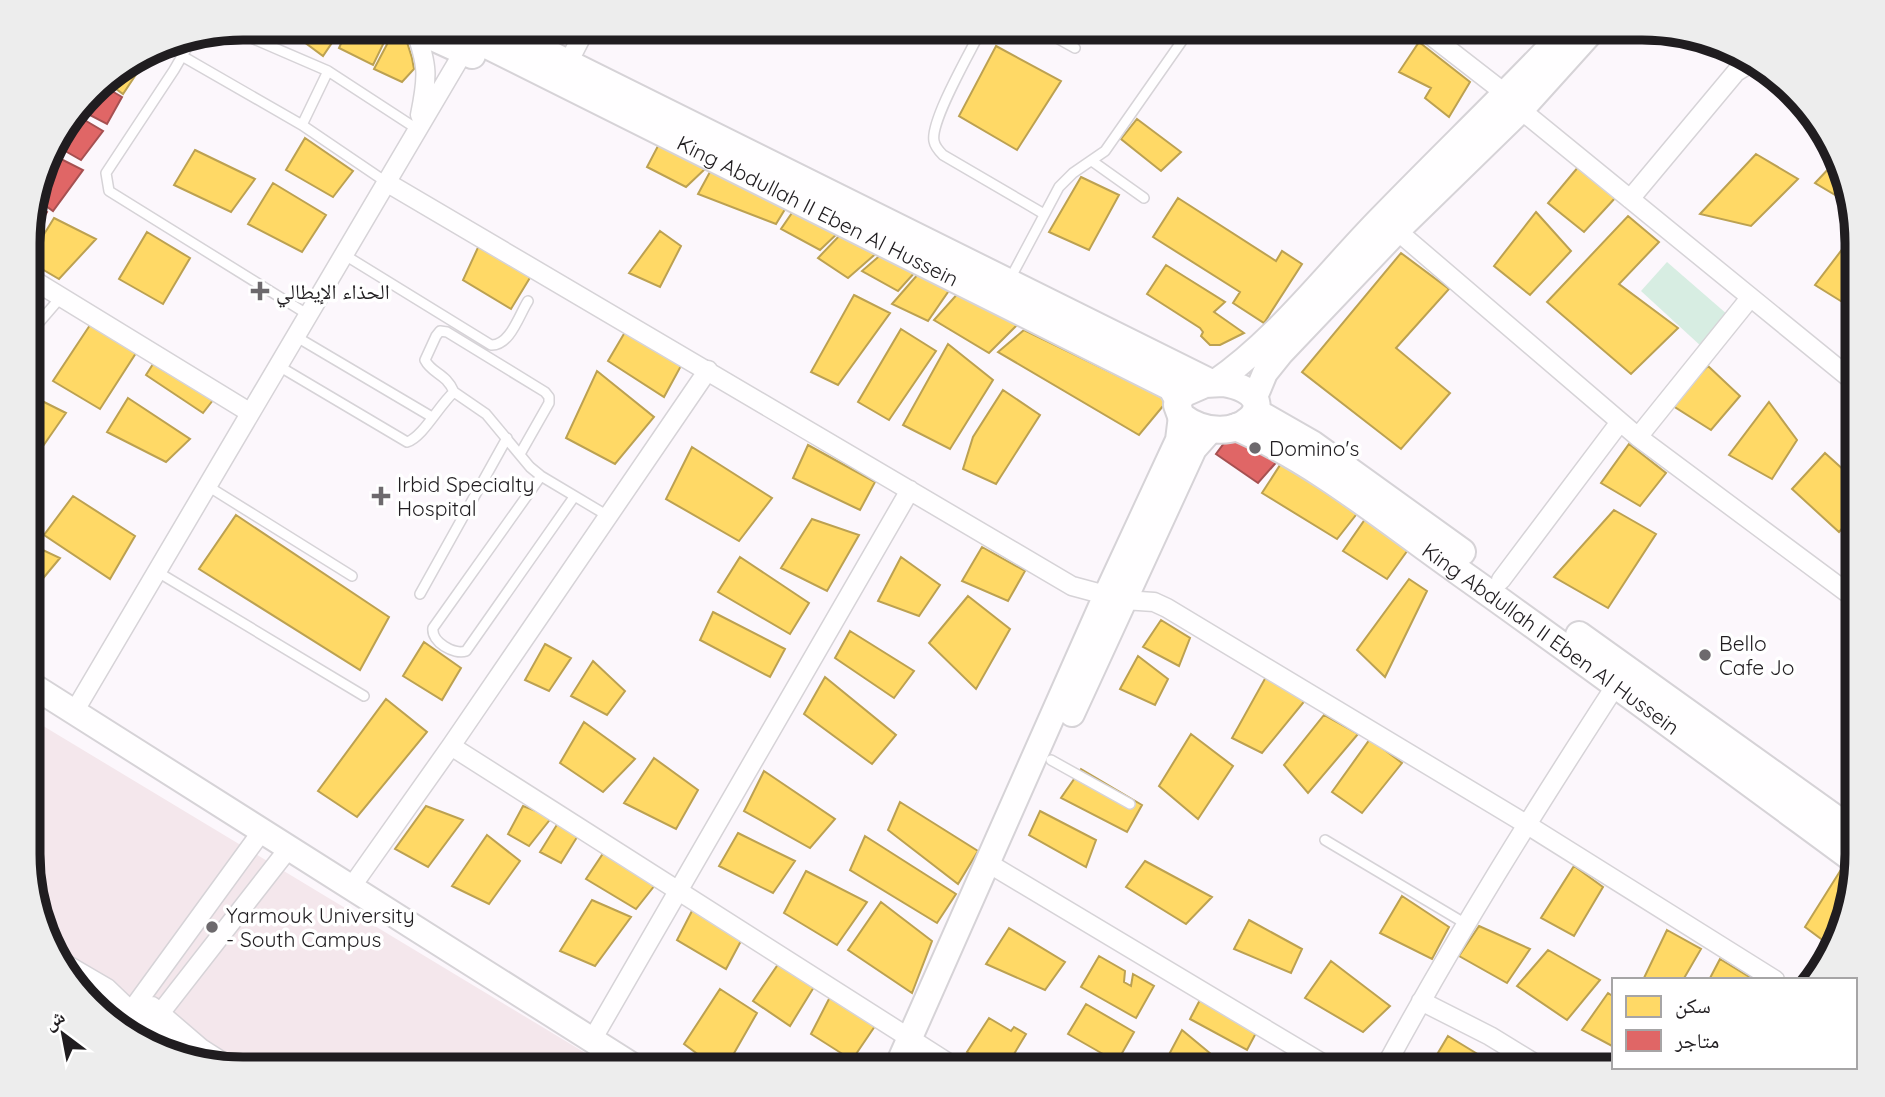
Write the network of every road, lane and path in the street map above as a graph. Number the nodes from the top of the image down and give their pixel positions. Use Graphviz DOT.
graph roads {
  1 [pos="256,40"];
  2 [pos="418,40"];
  3 [pos="458,40"];
  4 [pos="460,40"];
  5 [pos="522,40"];
  6 [pos="545,40"];
  7 [pos="577,40"];
  8 [pos="976,40"];
  9 [pos="1061,40"];
  10 [pos="1183,40"];
  11 [pos="1436,40"];
  12 [pos="1559,40"];
  13 [pos="1582,40"];
  14 [pos="186,48"];
  15 [pos="1075,48"];
  16 [pos="182,56"];
  17 [pos="563,60"];
  18 [pos="1744,67"];
  19 [pos="328,71"];
  20 [pos="1513,102"];
  21 [pos="302,125"];
  22 [pos="417,128"];
  23 [pos="1092,161"];
  24 [pos="386,182"];
  25 [pos="1144,198"];
  26 [pos="1630,199"];
  27 [pos="1044,214"];
  28 [pos="1389,224"];
  29 [pos="343,254"];
  30 [pos="1007,283"];
  31 [pos="40,284"];
  32 [pos="61,297"];
  33 [pos="1751,298"];
  34 [pos="528,301"];
  35 [pos="307,314"];
  36 [pos="40,321"];
  37 [pos="294,335"];
  38 [pos="277,365"];
  39 [pos="708,370"];
  40 [pos="1844,373"];
  41 [pos="1212,383"];
  42 [pos="454,392"];
  43 [pos="1180,408"];
  44 [pos="249,412"];
  45 [pos="1249,412"];
  46 [pos="432,416"];
  47 [pos="1620,422"];
  48 [pos="1210,431"];
  49 [pos="1638,437"];
  50 [pos="507,439"];
  51 [pos="520,454"];
  52 [pos="541,476"];
  53 [pos="206,485"];
  54 [pos="910,490"];
  55 [pos="574,497"];
  56 [pos="608,516"];
  57 [pos="156,571"];
  58 [pos="352,576"];
  59 [pos="1501,580"];
  60 [pos="1844,590"];
  61 [pos="420,594"];
  62 [pos="1115,597"];
  63 [pos="1616,685"];
  64 [pos="40,690"];
  65 [pos="364,696"];
  66 [pos="74,712"];
  67 [pos="451,746"];
  68 [pos="1051,760"];
  69 [pos="1130,804"];
  70 [pos="1526,824"];
  71 [pos="1844,825"];
  72 [pos="262,831"];
  73 [pos="1325,840"];
  74 [pos="289,848"];
  75 [pos="1844,852"];
  76 [pos="995,868"];
  77 [pos="352,886"];
  78 [pos="679,890"];
  79 [pos="201,914"];
  80 [pos="1466,925"];
  81 [pos="225,930"];
  82 [pos="78,971"];
  83 [pos="1772,978"];
  84 [pos="1421,1001"];
  85 [pos="135,1005"];
  86 [pos="156,1019"];
  87 [pos="128,1020"];
  88 [pos="144,1031"];
  89 [pos="592,1040"];
  90 [pos="915,1052"];
  91 [pos="210,1054"];
  92 [pos="1311,1056"];
  93 [pos="1391,1056"];
  94 [pos="1522,1056"];
  95 [pos="619,1057"];
  1 -- 19 [label="lane"];
  2 -- 22 [label="street"];
  3 -- 22 [label="street"];
  4 -- 43 [label="main road, King Abdullah II Eben Al Hussein"];
  5 -- 17 [label="main road, King Abdullah II Eben Al Hussein"];
  6 -- 17 [label="main road"];
  7 -- 17 [label="street"];
  8 -- 27 [label="lane"];
  9 -- 15 [label="lane"];
  10 -- 23 [label="lane"];
  11 -- 20 [label="street"];
  12 -- 20 [label="street"];
  13 -- 20 [label="street"];
  14 -- 16 [label="lane"];
  16 -- 21 [label="lane"];
  16 -- 35 [label="lane"];
  17 -- 30 [label="main road, King Abdullah II Eben Al Hussein"];
  18 -- 26 [label="street"];
  19 -- 21 [label="lane"];
  19 -- 22 [label="lane"];
  20 -- 26 [label="street"];
  20 -- 28 [label="street"];
  21 -- 24 [label="lane"];
  22 -- 24 [label="street"];
  23 -- 25 [label="lane"];
  23 -- 27 [label="lane"];
  24 -- 29 [label="street"];
  24 -- 39 [label="street"];
  26 -- 33 [label="street"];
  27 -- 30 [label="lane"];
  28 -- 41 [label="street"];
  28 -- 45 [label="street"];
  28 -- 47 [label="street"];
  29 -- 34 [label="lane"];
  29 -- 35 [label="street"];
  30 -- 41 [label="main road, King Abdullah II Eben Al Hussein"];
  31 -- 32 [label="street"];
  32 -- 36 [label="lane"];
  32 -- 44 [label="street"];
  33 -- 40 [label="street"];
  33 -- 49 [label="street"];
  35 -- 37 [label="street"];
  37 -- 38 [label="street"];
  37 -- 46 [label="lane"];
  38 -- 44 [label="street"];
  38 -- 46 [label="lane"];
  39 -- 54 [label="street"];
  39 -- 56 [label="street"];
  41 -- 43 [label="main road"];
  41 -- 45 [label="main road"];
  42 -- 46 [label="lane"];
  42 -- 50 [label="lane"];
  42 -- 51 [label="lane"];
  43 -- 48 [label="main road"];
  43 -- 62 [label="street"];
  44 -- 53 [label="street"];
  45 -- 48 [label="main road"];
  45 -- 59 [label="main road, King Abdullah II Eben Al Hussein"];
  45 -- 63 [label="main road, King Abdullah II Eben Al Hussein"];
  47 -- 49 [label="street"];
  47 -- 59 [label="street"];
  48 -- 62 [label="street"];
  49 -- 60 [label="street"];
  50 -- 51 [label="lane"];
  50 -- 61 [label="lane"];
  51 -- 52 [label="lane"];
  52 -- 55 [label="lane"];
  52 -- 55 [label="lane"];
  53 -- 57 [label="street"];
  53 -- 58 [label="lane"];
  54 -- 62 [label="street"];
  54 -- 78 [label="street"];
  55 -- 56 [label="lane"];
  56 -- 67 [label="street"];
  57 -- 65 [label="lane"];
  57 -- 66 [label="street"];
  59 -- 71 [label="main road, King Abdullah II Eben Al Hussein"];
  62 -- 68 [label="street"];
  62 -- 70 [label="street"];
  62 -- 76 [label="street"];
  63 -- 70 [label="street"];
  63 -- 75 [label="main road, King Abdullah II Eben Al Hussein"];
  64 -- 66 [label="street"];
  66 -- 72 [label="street"];
  67 -- 77 [label="street"];
  67 -- 78 [label="street"];
  68 -- 69 [label="lane"];
  68 -- 76 [label="street"];
  70 -- 80 [label="street"];
  70 -- 83 [label="street"];
  72 -- 74 [label="street"];
  72 -- 79 [label="street"];
  73 -- 80 [label="lane"];
  74 -- 77 [label="street"];
  74 -- 81 [label="street"];
  76 -- 90 [label="street"];
  76 -- 92 [label="street"];
  77 -- 89 [label="street"];
  78 -- 89 [label="street"];
  78 -- 90 [label="street"];
  79 -- 81 [label="street"];
  79 -- 85 [label="street"];
  80 -- 84 [label="street"];
  81 -- 86 [label="street"];
  82 -- 85 [label="street"];
  84 -- 93 [label="street"];
  84 -- 94 [label="street"];
  85 -- 86 [label="street"];
  85 -- 87 [label="street"];
  86 -- 88 [label="street"];
  86 -- 91 [label="street"];
  89 -- 95 [label="street"];
}
